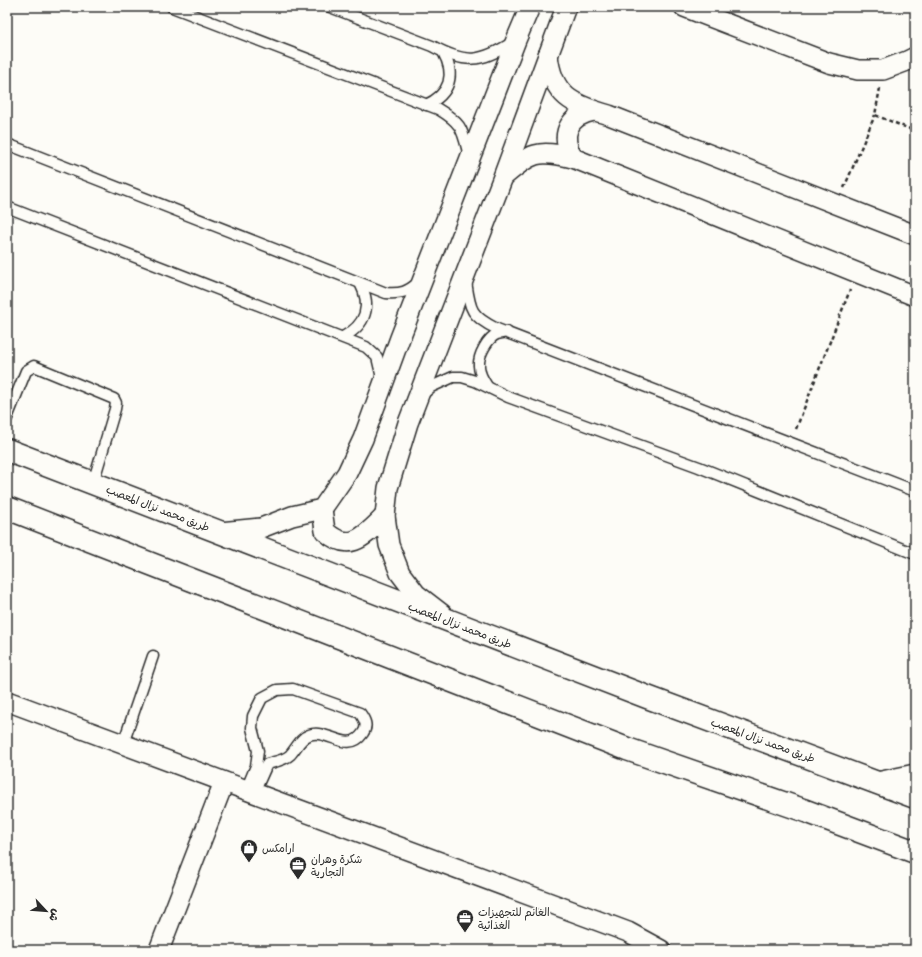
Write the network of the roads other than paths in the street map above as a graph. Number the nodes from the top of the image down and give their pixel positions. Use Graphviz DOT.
graph roads {
  1 [pos="172,7"];
  2 [pos="330,7"];
  3 [pos="530,7"];
  4 [pos="566,7"];
  5 [pos="684,7"];
  6 [pos="516,40"];
  7 [pos="443,52"];
  8 [pos="548,55"];
  9 [pos="915,57"];
  10 [pos="426,105"];
  11 [pos="594,111"];
  12 [pos="7,144"];
  13 [pos="573,158"];
  14 [pos="470,160"];
  15 [pos="503,177"];
  16 [pos="7,207"];
  17 [pos="915,235"];
  18 [pos="465,275"];
  19 [pos="422,279"];
  20 [pos="360,283"];
  21 [pos="915,296"];
  22 [pos="507,332"];
  23 [pos="343,337"];
  24 [pos="383,384"];
  25 [pos="487,386"];
  26 [pos="417,400"];
  27 [pos="7,418"];
  28 [pos="7,450"];
  29 [pos="93,483"];
  30 [pos="915,491"];
  31 [pos="7,508"];
  32 [pos="322,509"];
  33 [pos="385,516"];
  34 [pos="220,532"];
  35 [pos="915,554"];
  36 [pos="454,623"];
  37 [pos="153,656"];
  38 [pos="7,702"];
  39 [pos="123,744"];
  40 [pos="915,774"];
  41 [pos="224,782"];
  42 [pos="877,782"];
  43 [pos="250,791"];
  44 [pos="915,796"];
  45 [pos="803,810"];
  46 [pos="915,838"];
  47 [pos="915,852"];
  48 [pos="159,950"];
  49 [pos="661,950"];
  1 -- 10 [label="lane"];
  2 -- 7 [label="lane"];
  3 -- 6 [label="street"];
  4 -- 8 [label="street"];
  5 -- 9 [label="street"];
  6 -- 7 [label="lane"];
  6 -- 14 [label="street"];
  7 -- 10 [label="lane"];
  8 -- 11 [label="street"];
  8 -- 15 [label="street"];
  10 -- 14 [label="lane"];
  11 -- 13 [label="street"];
  11 -- 17 [label="street"];
  12 -- 20 [label="lane"];
  13 -- 15 [label="street"];
  13 -- 21 [label="street"];
  14 -- 19 [label="street"];
  15 -- 18 [label="street"];
  16 -- 23 [label="lane"];
  18 -- 22 [label="lane"];
  18 -- 26 [label="street"];
  19 -- 20 [label="lane"];
  19 -- 24 [label="street"];
  20 -- 23 [label="lane"];
  22 -- 25 [label="lane"];
  22 -- 30 [label="lane"];
  23 -- 24 [label="lane"];
  24 -- 32 [label="street"];
  25 -- 26 [label="lane"];
  25 -- 35 [label="lane"];
  26 -- 33 [label="street"];
  27 -- 29 [label="lane"];
  28 -- 29 [label="street, طريق محمد نزال المعصب"];
  29 -- 34 [label="street, طريق محمد نزال المعصب"];
  31 -- 45 [label="street"];
  32 -- 33 [label="street"];
  32 -- 34 [label="street"];
  33 -- 36 [label="street"];
  34 -- 36 [label="street, طريق محمد نزال المعصب"];
  36 -- 42 [label="street, طريق محمد نزال المعصب"];
  37 -- 39 [label="lane"];
  38 -- 39 [label="street"];
  39 -- 41 [label="street"];
  40 -- 42 [label="street"];
  41 -- 43 [label="street"];
  41 -- 48 [label="street"];
  42 -- 44 [label="street, طريق محمد نزال المعصب"];
  43 -- 43 [label="lane"];
  43 -- 49 [label="street"];
  45 -- 46 [label="street"];
  45 -- 47 [label="street"];
}
